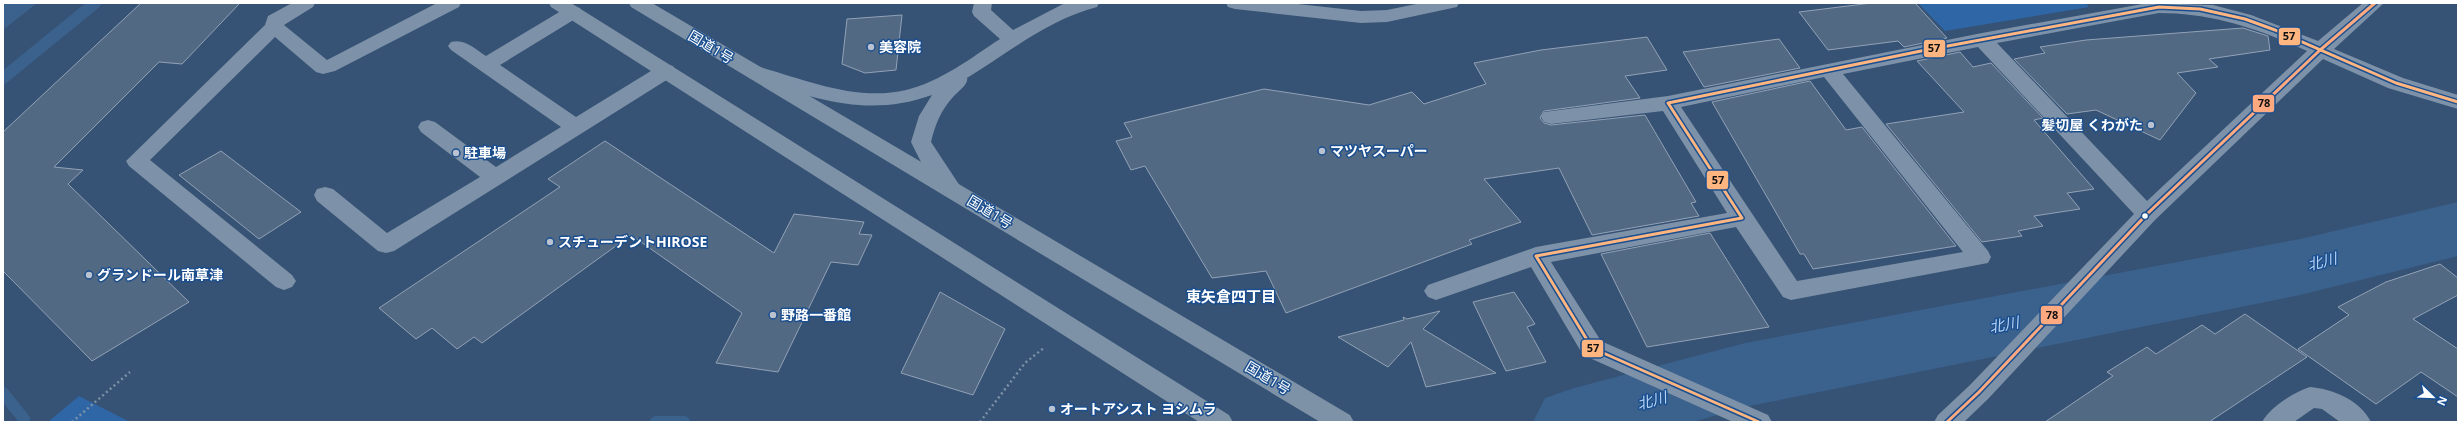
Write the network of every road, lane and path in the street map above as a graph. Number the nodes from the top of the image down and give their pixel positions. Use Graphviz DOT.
graph roads {
  1 [pos="306,3"];
  2 [pos="452,3"];
  3 [pos="638,3"];
  4 [pos="983,3"];
  5 [pos="1090,3"];
  6 [pos="1235,3"];
  7 [pos="1450,3"];
  8 [pos="2375,3"];
  9 [pos="565,8"];
  10 [pos="274,27"];
  11 [pos="1982,39"];
  12 [pos="1013,40"];
  13 [pos="458,46"];
  14 [pos="2319,51"];
  15 [pos="980,61"];
  16 [pos="486,65"];
  17 [pos="1829,70"];
  18 [pos="666,71"];
  19 [pos="756,73"];
  20 [pos="2458,102"];
  21 [pos="1668,103"];
  22 [pos="1551,117"];
  23 [pos="428,127"];
  24 [pos="576,127"];
  25 [pos="495,177"];
  26 [pos="951,189"];
  27 [pos="325,195"];
  28 [pos="2147,214"];
  29 [pos="1742,218"];
  30 [pos="1536,256"];
  31 [pos="284,281"];
  32 [pos="1436,291"];
  33 [pos="1069,328"];
  34 [pos="130,372"];
  35 [pos="72,422"];
  36 [pos="980,422"];
  37 [pos="1220,422"];
  38 [pos="1341,422"];
  39 [pos="1759,422"];
  40 [pos="1947,422"];
  41 [pos="2274,422"];
  42 [pos="2358,422"];
  1 -- 10 [label="street"];
  2 -- 10 [label="street"];
  3 -- 19 [label="highway, 国道1号"];
  4 -- 12 [label="street"];
  5 -- 12 [label="street"];
  6 -- 7 [label="street"];
  8 -- 14 [label="street"];
  9 -- 16 [label="street"];
  9 -- 18 [label="highway"];
  10 -- 31 [label="street"];
  11 -- 14 [label="street"];
  11 -- 17 [label="street"];
  11 -- 28 [label="street"];
  12 -- 15 [label="street"];
  13 -- 16 [label="street"];
  14 -- 20 [label="street"];
  14 -- 28 [label="street"];
  15 -- 19 [label="street"];
  15 -- 26 [label="street"];
  16 -- 24 [label="street"];
  17 -- 21 [label="street"];
  17 -- 29 [label="street"];
  18 -- 24 [label="street"];
  18 -- 33 [label="highway"];
  19 -- 26 [label="highway, 国道1号"];
  21 -- 22 [label="street"];
  21 -- 29 [label="street"];
  23 -- 25 [label="street"];
  24 -- 25 [label="street"];
  25 -- 27 [label="street"];
  26 -- 38 [label="highway, 国道1号"];
  28 -- 40 [label="street"];
  29 -- 30 [label="street"];
  30 -- 32 [label="street"];
  30 -- 39 [label="street"];
  33 -- 36 [label="path"];
  33 -- 37 [label="highway"];
  34 -- 35 [label="path"];
  41 -- 42 [label="street"];
}
